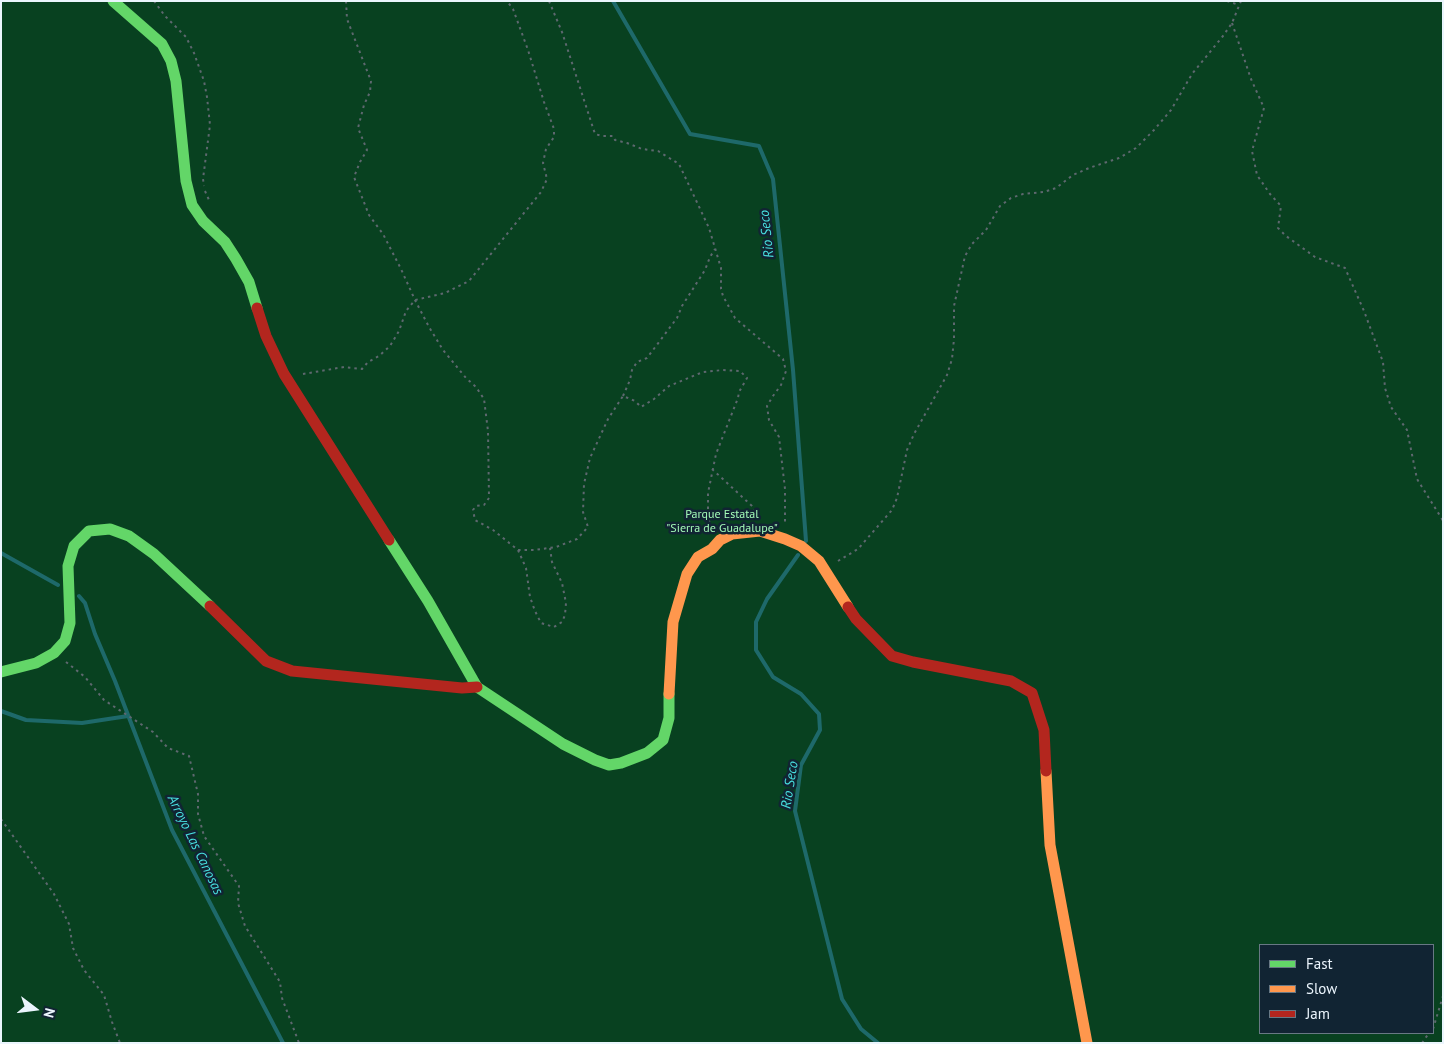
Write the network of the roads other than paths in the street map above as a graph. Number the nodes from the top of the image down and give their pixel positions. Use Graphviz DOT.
graph roads {
  1 [pos="113,1"];
  2 [pos="1,672"];
  3 [pos="477,687"];
  4 [pos="1087,1043"];
  1 -- 3 [label="street"];
  2 -- 3 [label="street"];
  3 -- 4 [label="street"];
}
